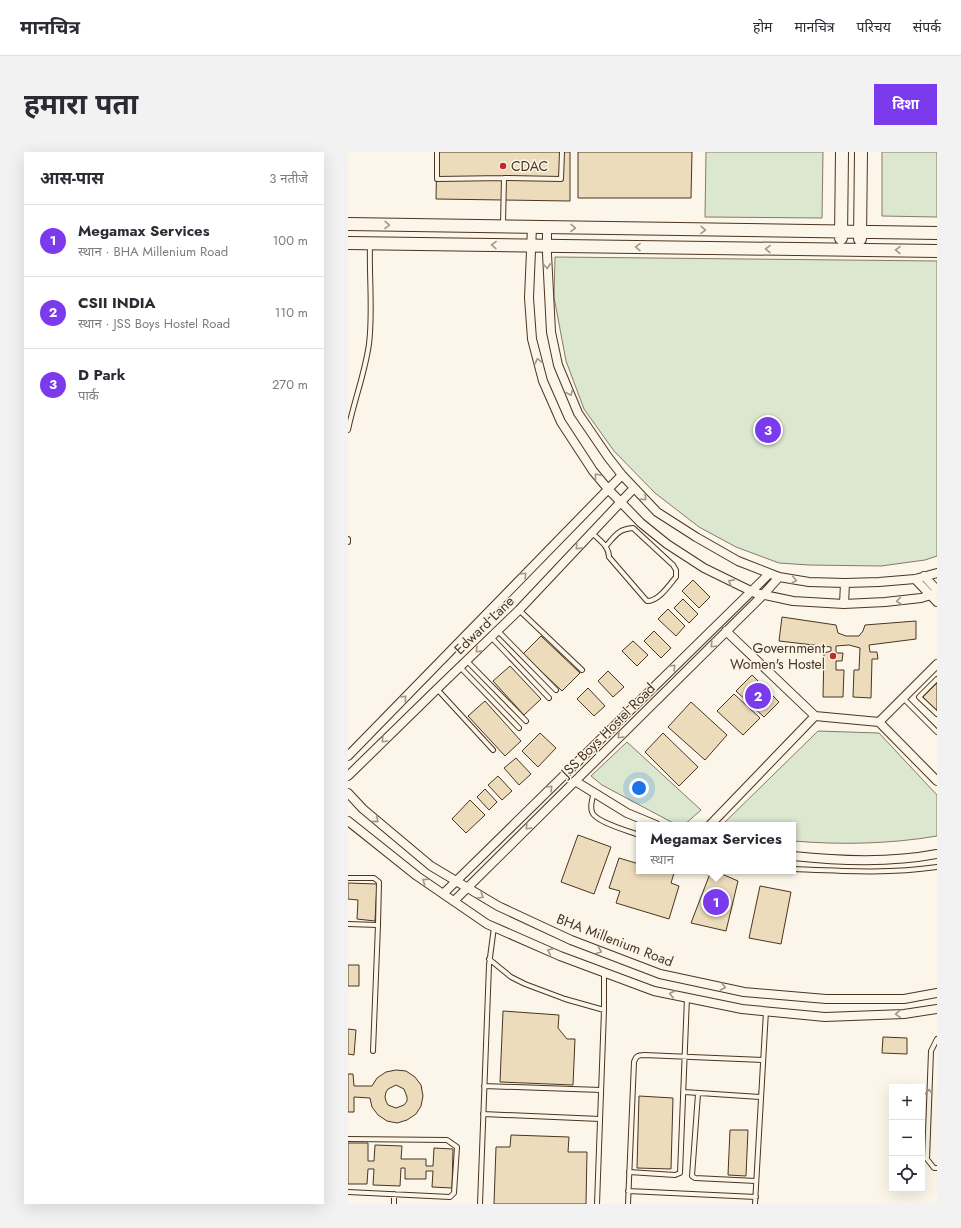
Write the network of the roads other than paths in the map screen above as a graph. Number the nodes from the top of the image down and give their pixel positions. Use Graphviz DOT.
graph roads {
  1 [pos="437,152"];
  2 [pos="562,152"];
  3 [pos="842,152"];
  4 [pos="862,152"];
  5 [pos="504,178"];
  6 [pos="348,224"];
  7 [pos="503,227"];
  8 [pos="532,227"];
  9 [pos="547,227"];
  10 [pos="841,232"];
  11 [pos="860,232"];
  12 [pos="937,233"];
  13 [pos="348,243"];
  14 [pos="370,243"];
  15 [pos="531,245"];
  16 [pos="547,246"];
  17 [pos="840,250"];
  18 [pos="860,250"];
  19 [pos="937,251"];
  20 [pos="348,430"];
  21 [pos="622,475"];
  22 [pos="634,488"];
  23 [pos="608,489"];
  24 [pos="620,502"];
  25 [pos="591,532"];
  26 [pos="606,546"];
  27 [pos="937,573"];
  28 [pos="769,574"];
  29 [pos="924,576"];
  30 [pos="779,577"];
  31 [pos="914,579"];
  32 [pos="845,583"];
  33 [pos="750,591"];
  34 [pos="935,593"];
  35 [pos="763,595"];
  36 [pos="937,602"];
  37 [pos="844,604"];
  38 [pos="519,610"];
  39 [pos="498,630"];
  40 [pos="726,631"];
  41 [pos="491,637"];
  42 [pos="466,660"];
  43 [pos="937,664"];
  44 [pos="459,667"];
  45 [pos="582,670"];
  46 [pos="937,679"];
  47 [pos="436,688"];
  48 [pos="556,690"];
  49 [pos="549,698"];
  50 [pos="903,698"];
  51 [pos="937,714"];
  52 [pos="815,716"];
  53 [pos="526,721"];
  54 [pos="879,722"];
  55 [pos="519,728"];
  56 [pos="937,732"];
  57 [pos="591,747"];
  58 [pos="493,750"];
  59 [pos="348,756"];
  60 [pos="600,756"];
  61 [pos="348,776"];
  62 [pos="574,781"];
  63 [pos="937,781"];
  64 [pos="348,793"];
  65 [pos="594,793"];
  66 [pos="348,821"];
  67 [pos="648,822"];
  68 [pos="713,822"];
  69 [pos="636,834"];
  70 [pos="937,854"];
  71 [pos="796,856"];
  72 [pos="937,867"];
  73 [pos="796,869"];
  74 [pos="348,878"];
  75 [pos="456,881"];
  76 [pos="467,887"];
  77 [pos="443,894"];
  78 [pos="454,901"];
  79 [pos="348,924"];
  80 [pos="378,925"];
  81 [pos="494,926"];
  82 [pos="489,959"];
  83 [pos="604,972"];
  84 [pos="937,993"];
  85 [pos="687,997"];
  86 [pos="937,1009"];
  87 [pos="604,1010"];
  88 [pos="766,1011"];
  89 [pos="937,1039"];
  90 [pos="373,1051"];
  91 [pos="686,1056"];
  92 [pos="763,1060"];
  93 [pos="484,1086"];
  94 [pos="602,1090"];
  95 [pos="684,1092"];
  96 [pos="698,1094"];
  97 [pos="760,1097"];
  98 [pos="483,1114"];
  99 [pos="600,1119"];
  100 [pos="348,1139"];
  101 [pos="937,1168"];
  102 [pos="629,1172"];
  103 [pos="756,1181"];
  104 [pos="628,1191"];
  105 [pos="348,1192"];
  106 [pos="394,1194"];
  107 [pos="756,1197"];
  108 [pos="394,1204"];
  109 [pos="480,1204"];
  110 [pos="597,1204"];
  111 [pos="628,1204"];
  112 [pos="755,1204"];
  1 -- 5 [label="lane"];
  2 -- 5 [label="lane"];
  3 -- 10 [label="street"];
  4 -- 11 [label="street"];
  5 -- 7 [label="lane"];
  6 -- 7 [label="street, one-way"];
  7 -- 8 [label="street"];
  8 -- 9 [label="street"];
  8 -- 15 [label="street"];
  9 -- 10 [label="street, one-way"];
  9 -- 16 [label="street"];
  10 -- 11 [label="street"];
  10 -- 17 [label="street"];
  11 -- 12 [label="street"];
  11 -- 18 [label="street"];
  13 -- 14 [label="street"];
  15 -- 14 [label="street, one-way"];
  14 -- 20 [label="lane"];
  15 -- 16 [label="street"];
  23 -- 15 [label="street, one-way"];
  17 -- 16 [label="street, one-way"];
  16 -- 21 [label="street, one-way"];
  17 -- 18 [label="street"];
  19 -- 18 [label="street, one-way"];
  21 -- 22 [label="street"];
  21 -- 23 [label="street, Edward Lane"];
  22 -- 24 [label="street, Edward Lane"];
  22 -- 28 [label="street, one-way"];
  23 -- 24 [label="street"];
  59 -- 23 [label="street, Edward Lane, one-way"];
  24 -- 25 [label="street, Edward Lane"];
  33 -- 24 [label="street, one-way"];
  25 -- 26 [label="lane"];
  25 -- 38 [label="street, Edward Lane, one-way"];
  26 -- 26 [label="lane"];
  27 -- 29 [label="street"];
  28 -- 30 [label="street"];
  28 -- 33 [label="street, JSS Boys Hostel Road"];
  29 -- 31 [label="street"];
  29 -- 34 [label="street"];
  30 -- 32 [label="street, one-way"];
  30 -- 35 [label="street, JSS Boys Hostel Road"];
  31 -- 32 [label="street"];
  31 -- 34 [label="street"];
  32 -- 37 [label="street"];
  33 -- 35 [label="street"];
  57 -- 33 [label="street, JSS Boys Hostel Road, one-way"];
  34 -- 36 [label="street"];
  34 -- 37 [label="street, one-way"];
  35 -- 37 [label="street"];
  35 -- 40 [label="street, JSS Boys Hostel Road"];
  38 -- 39 [label="street, Edward Lane"];
  38 -- 45 [label="lane"];
  39 -- 41 [label="street, Edward Lane"];
  39 -- 48 [label="lane"];
  40 -- 52 [label="street"];
  40 -- 60 [label="street, JSS Boys Hostel Road, one-way"];
  41 -- 42 [label="street, Edward Lane, one-way"];
  41 -- 49 [label="lane"];
  42 -- 44 [label="street, Edward Lane"];
  42 -- 53 [label="lane"];
  43 -- 50 [label="street"];
  44 -- 47 [label="street, Edward Lane"];
  44 -- 55 [label="lane"];
  46 -- 51 [label="lane"];
  47 -- 58 [label="lane"];
  47 -- 61 [label="street, Edward Lane, one-way"];
  50 -- 54 [label="street"];
  50 -- 56 [label="lane"];
  52 -- 54 [label="street"];
  52 -- 68 [label="street"];
  54 -- 63 [label="street"];
  57 -- 60 [label="street"];
  75 -- 57 [label="street, JSS Boys Hostel Road, one-way"];
  60 -- 62 [label="street, JSS Boys Hostel Road"];
  62 -- 65 [label="street"];
  62 -- 76 [label="street, JSS Boys Hostel Road, one-way"];
  64 -- 75 [label="street, BHA Millenium Road, one-way"];
  65 -- 67 [label="street"];
  65 -- 69 [label="lane"];
  77 -- 66 [label="street, one-way"];
  70 -- 71 [label="street"];
  72 -- 73 [label="lane"];
  74 -- 80 [label="lane"];
  75 -- 76 [label="street, BHA Millenium Road"];
  75 -- 77 [label="street, JSS Boys Hostel Road"];
  76 -- 78 [label="street, JSS Boys Hostel Road"];
  76 -- 84 [label="street, BHA Millenium Road, one-way"];
  77 -- 78 [label="street"];
  78 -- 81 [label="street"];
  79 -- 80 [label="lane"];
  80 -- 90 [label="lane"];
  81 -- 82 [label="lane"];
  83 -- 81 [label="street, one-way"];
  82 -- 87 [label="lane"];
  82 -- 93 [label="lane"];
  85 -- 83 [label="street, one-way"];
  83 -- 87 [label="lane"];
  85 -- 88 [label="street"];
  85 -- 91 [label="lane"];
  86 -- 88 [label="street, one-way"];
  87 -- 94 [label="lane"];
  88 -- 92 [label="lane"];
  101 -- 89 [label="lane, one-way"];
  91 -- 92 [label="lane"];
  91 -- 95 [label="lane"];
  91 -- 102 [label="lane"];
  92 -- 97 [label="lane"];
  93 -- 94 [label="lane"];
  93 -- 98 [label="lane"];
  94 -- 99 [label="lane"];
  95 -- 96 [label="lane"];
  95 -- 102 [label="lane"];
  96 -- 97 [label="lane"];
  96 -- 103 [label="lane"];
  97 -- 103 [label="lane"];
  98 -- 99 [label="lane"];
  98 -- 109 [label="lane"];
  99 -- 110 [label="lane"];
  100 -- 106 [label="lane"];
  102 -- 104 [label="lane"];
  103 -- 107 [label="lane"];
  104 -- 107 [label="lane"];
  104 -- 111 [label="lane"];
  105 -- 106 [label="lane"];
  106 -- 108 [label="lane"];
  107 -- 112 [label="lane"];
}
